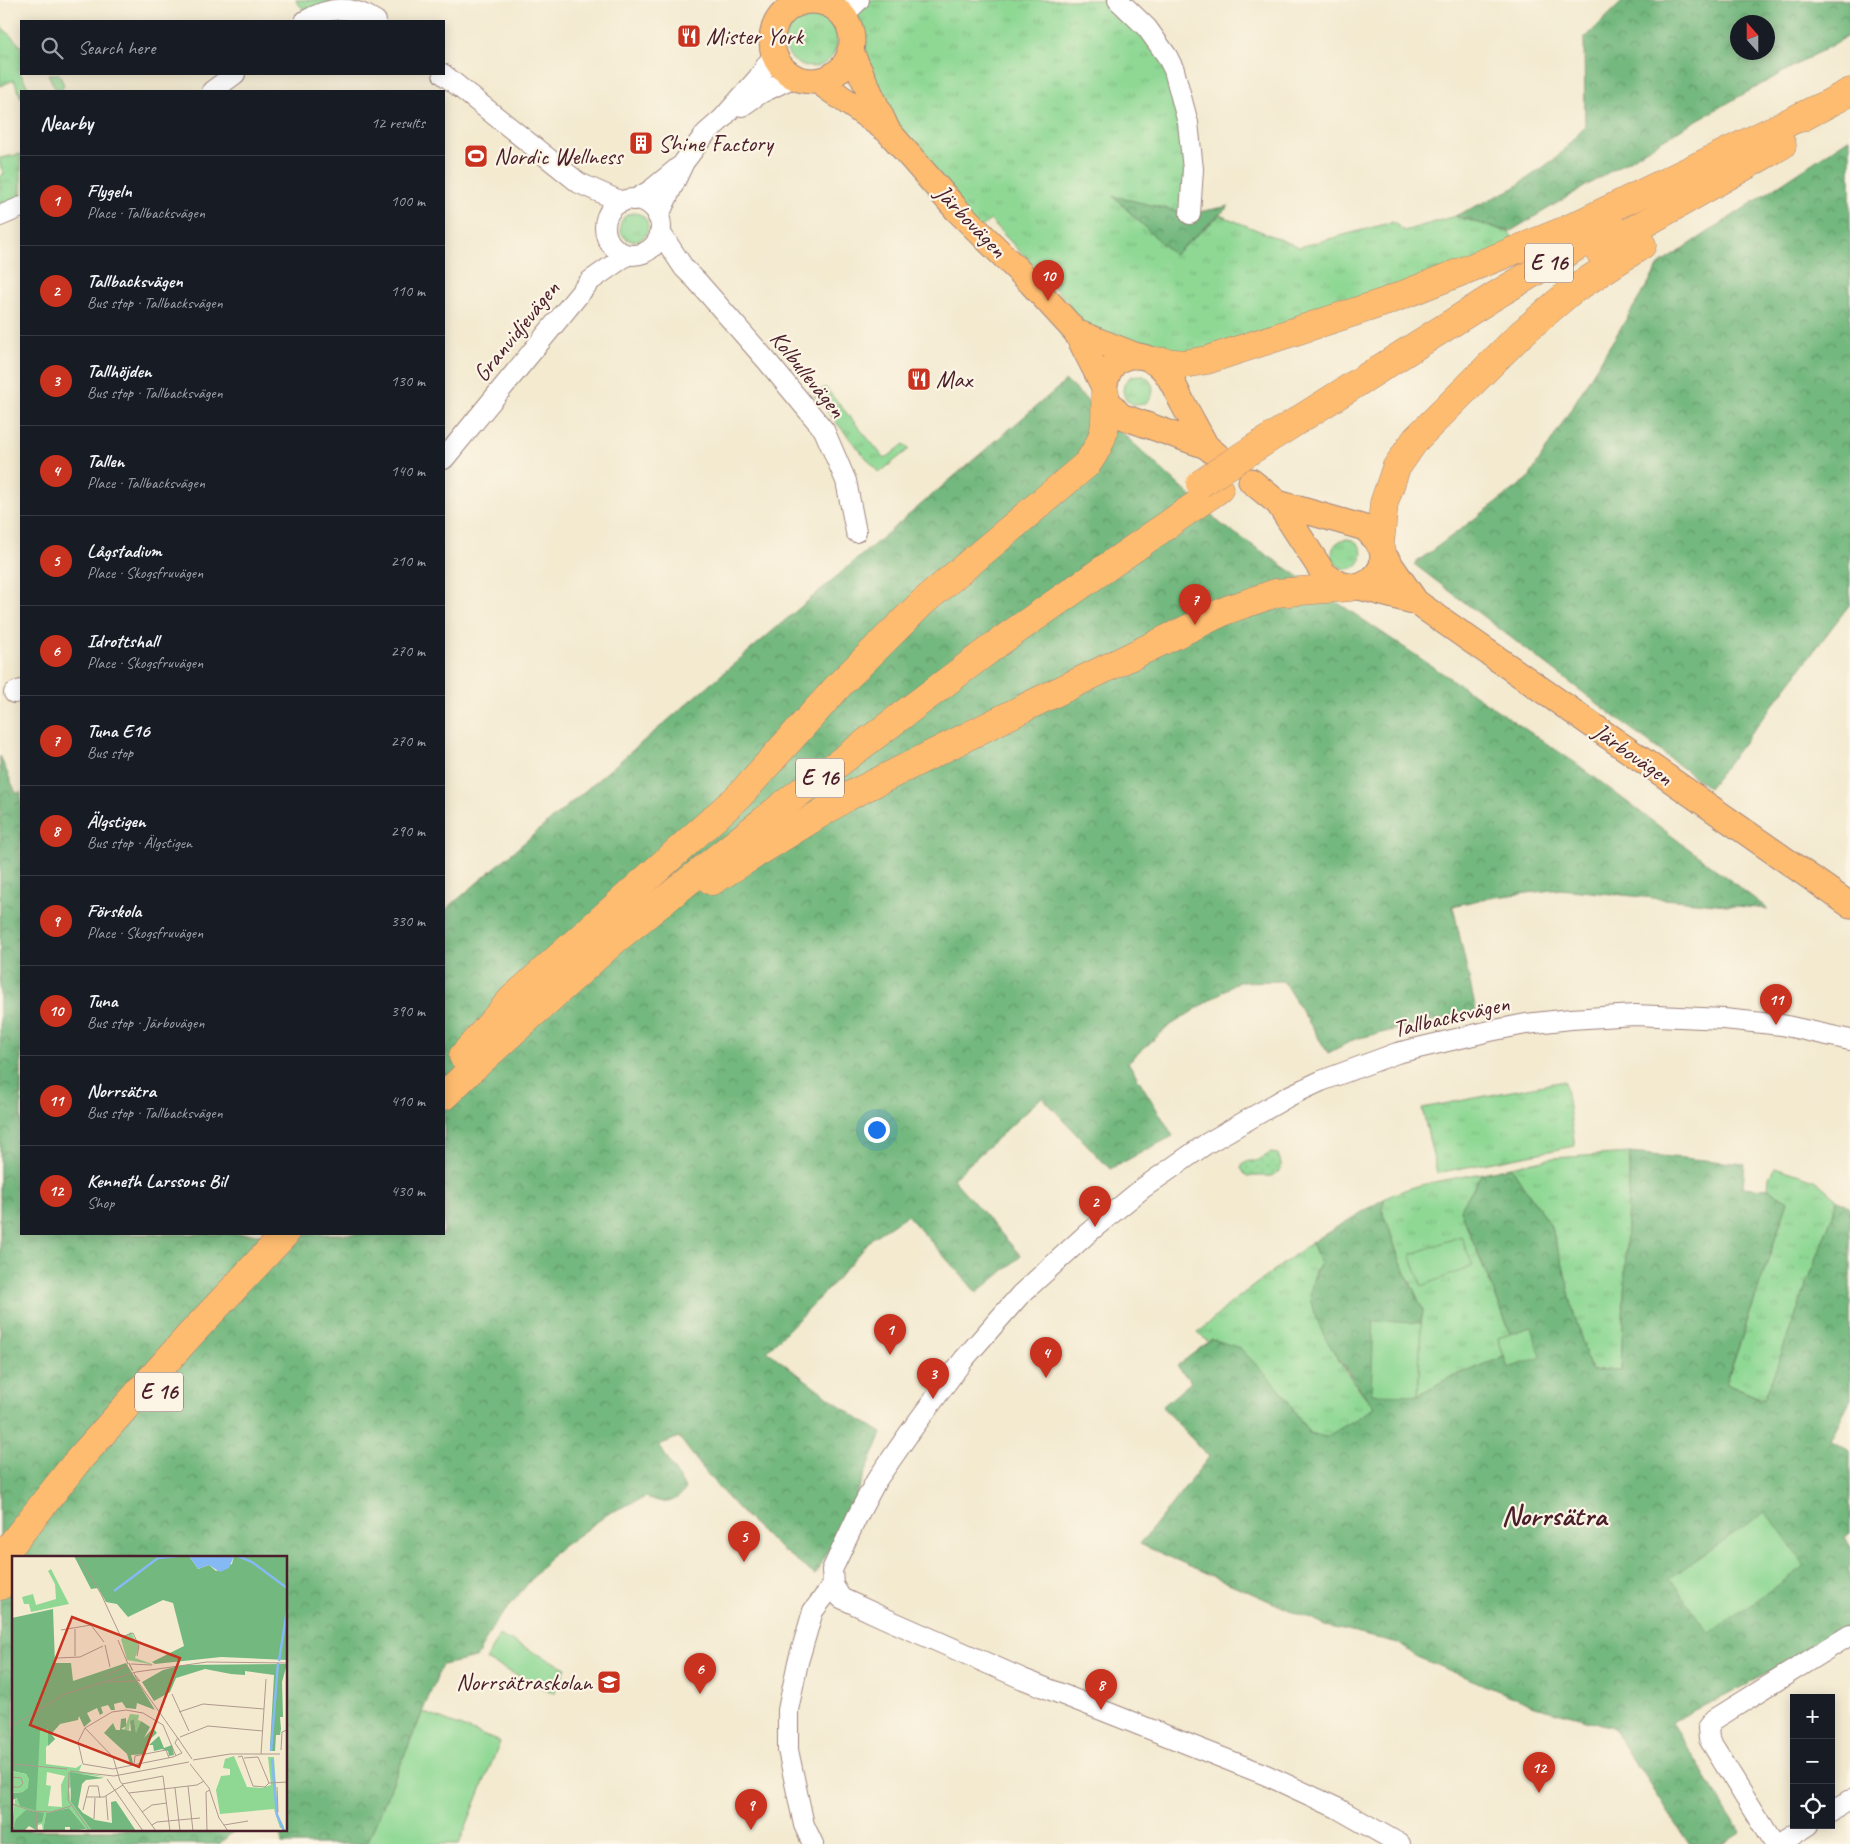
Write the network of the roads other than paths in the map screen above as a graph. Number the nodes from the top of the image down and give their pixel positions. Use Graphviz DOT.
graph roads {
  1 [pos="1118,0"];
  2 [pos="816,1"];
  3 [pos="777,8"];
  4 [pos="851,8"];
  5 [pos="307,20"];
  6 [pos="374,20"];
  7 [pos="850,50"];
  8 [pos="774,54"];
  9 [pos="234,75"];
  10 [pos="444,75"];
  11 [pos="806,79"];
  12 [pos="213,90"];
  13 [pos="1850,92"];
  14 [pos="1850,108"];
  15 [pos="1820,116"];
  16 [pos="722,119"];
  17 [pos="888,132"];
  18 [pos="684,162"];
  19 [pos="578,183"];
  20 [pos="628,201"];
  21 [pos="20,206"];
  22 [pos="1190,214"];
  23 [pos="0,216"];
  24 [pos="659,224"];
  25 [pos="606,232"];
  26 [pos="634,254"];
  27 [pos="684,268"];
  28 [pos="590,281"];
  29 [pos="1076,332"];
  30 [pos="1146,358"];
  31 [pos="1104,391"];
  32 [pos="445,458"];
  33 [pos="1257,462"];
  34 [pos="1210,487"];
  35 [pos="1278,503"];
  36 [pos="856,532"];
  37 [pos="1381,549"];
  38 [pos="1354,587"];
  39 [pos="1416,602"];
  40 [pos="1850,905"];
  41 [pos="615,940"];
  42 [pos="1850,1040"];
  43 [pos="463,1056"];
  44 [pos="445,1074"];
  45 [pos="445,1095"];
  46 [pos="284,1235"];
  47 [pos="304,1235"];
  48 [pos="24,1556"];
  49 [pos="0,1558"];
  50 [pos="12,1571"];
  51 [pos="0,1586"];
  52 [pos="837,1591"];
  53 [pos="1850,1635"];
  54 [pos="1850,1800"];
  55 [pos="1835,1809"];
  56 [pos="1803,1829"];
  57 [pos="813,1844"];
  58 [pos="1400,1844"];
  59 [pos="1774,1844"];
  60 [pos="1780,1844"];
  1 -- 22 [label="street"];
  2 -- 3 [label="main road"];
  2 -- 4 [label="main road"];
  3 -- 8 [label="main road"];
  4 -- 7 [label="main road"];
  5 -- 6 [label="street"];
  7 -- 11 [label="main road"];
  7 -- 17 [label="main road, Järbovägen"];
  8 -- 11 [label="main road"];
  8 -- 16 [label="street"];
  9 -- 12 [label="street"];
  10 -- 19 [label="street"];
  11 -- 16 [label="street"];
  11 -- 17 [label="main road, Järbovägen"];
  13 -- 15 [label="highway, E 16"];
  14 -- 15 [label="highway, E 16"];
  15 -- 30 [label="highway"];
  15 -- 33 [label="highway, E 16"];
  15 -- 37 [label="highway"];
  16 -- 18 [label="street"];
  17 -- 29 [label="main road, Järbovägen"];
  18 -- 20 [label="street"];
  18 -- 24 [label="street"];
  19 -- 20 [label="street"];
  19 -- 25 [label="street"];
  20 -- 24 [label="street"];
  20 -- 25 [label="street"];
  21 -- 23 [label="street"];
  24 -- 26 [label="street"];
  24 -- 27 [label="street, Kolbullevägen"];
  25 -- 26 [label="street"];
  25 -- 28 [label="street, Granvidjevägen"];
  26 -- 27 [label="street"];
  26 -- 28 [label="street, Granvidjevägen"];
  27 -- 36 [label="street, Kolbullevägen"];
  28 -- 32 [label="street, Granvidjevägen"];
  29 -- 30 [label="main road, Järbovägen"];
  29 -- 31 [label="main road, Järbovägen"];
  30 -- 31 [label="main road"];
  30 -- 31 [label="main road, Järbovägen"];
  31 -- 43 [label="highway"];
  33 -- 34 [label="highway, E 16, bridge"];
  33 -- 35 [label="main road, Järbovägen"];
  34 -- 41 [label="highway, E 16"];
  34 -- 43 [label="highway, E 16"];
  35 -- 37 [label="main road, Järbovägen"];
  35 -- 38 [label="main road, Järbovägen"];
  37 -- 38 [label="main road"];
  37 -- 39 [label="main road, Järbovägen"];
  38 -- 39 [label="main road, Järbovägen"];
  38 -- 41 [label="highway"];
  39 -- 40 [label="main road, Järbovägen"];
  41 -- 45 [label="highway, E 16"];
  42 -- 52 [label="street, Tallbacksvägen"];
  43 -- 44 [label="highway, E 16"];
  46 -- 49 [label="highway, E 16"];
  47 -- 48 [label="highway, E 16"];
  50 -- 51 [label="highway"];
  52 -- 57 [label="street"];
  52 -- 58 [label="street"];
  53 -- 59 [label="street"];
  54 -- 55 [label="street"];
  56 -- 60 [label="street"];
}
